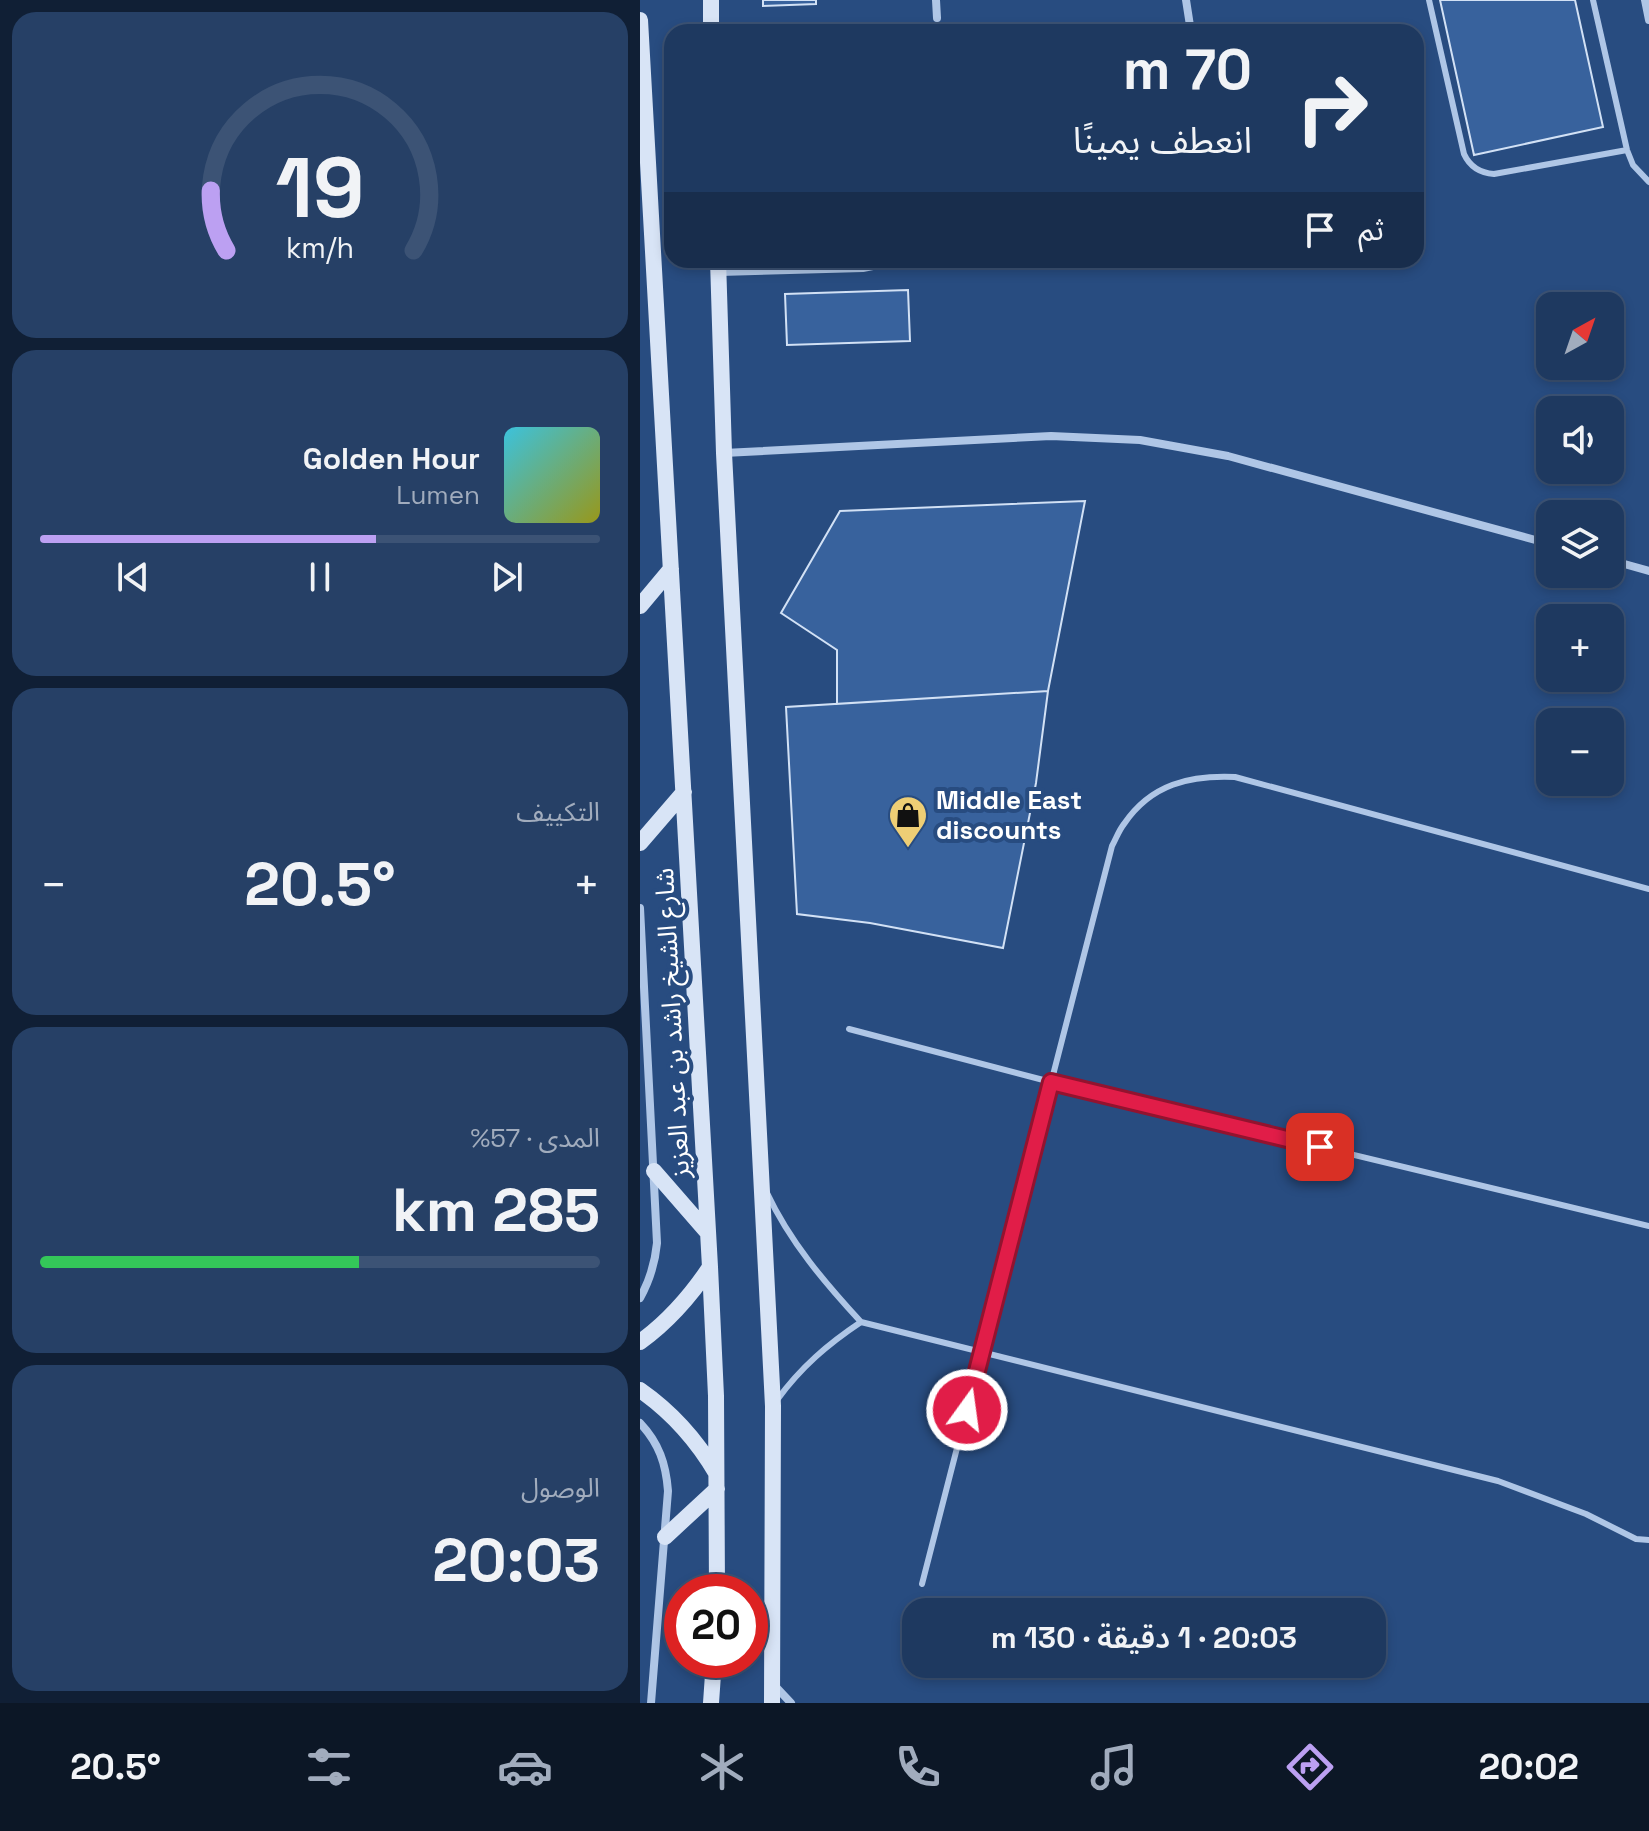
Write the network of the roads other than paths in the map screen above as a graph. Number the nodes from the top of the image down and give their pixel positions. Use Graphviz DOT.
graph roads {
  1 [pos="711,0"];
  2 [pos="936,0"];
  3 [pos="1186,0"];
  4 [pos="1429,0"];
  5 [pos="1593,0"];
  6 [pos="1645,0"];
  7 [pos="937,18"];
  8 [pos="640,20"];
  9 [pos="1649,20"];
  10 [pos="711,24"];
  11 [pos="1190,24"];
  12 [pos="1627,150"];
  13 [pos="1649,182"];
  14 [pos="718,268"];
  15 [pos="734,268"];
  16 [pos="868,268"];
  17 [pos="784,271"];
  18 [pos="724,453"];
  19 [pos="1536,540"];
  20 [pos="1624,564"];
  21 [pos="671,569"];
  22 [pos="1649,571"];
  23 [pos="640,606"];
  24 [pos="684,792"];
  25 [pos="640,843"];
  26 [pos="1649,889"];
  27 [pos="640,908"];
  28 [pos="849,1029"];
  29 [pos="1051,1082"];
  30 [pos="654,1171"];
  31 [pos="760,1177"];
  32 [pos="1649,1226"];
  33 [pos="708,1233"];
  34 [pos="710,1267"];
  35 [pos="640,1298"];
  36 [pos="861,1322"];
  37 [pos="640,1342"];
  38 [pos="981,1352"];
  39 [pos="640,1390"];
  40 [pos="773,1406"];
  41 [pos="640,1423"];
  42 [pos="717,1481"];
  43 [pos="665,1537"];
  44 [pos="1649,1540"];
  45 [pos="717,1574"];
  46 [pos="922,1584"];
  47 [pos="713,1678"];
  48 [pos="773,1684"];
  49 [pos="651,1703"];
  50 [pos="711,1703"];
  51 [pos="772,1703"];
  52 [pos="791,1703"];
  1 -- 10 [label="main road"];
  2 -- 7 [label="street"];
  3 -- 11 [label="street"];
  4 -- 12 [label="lane"];
  5 -- 12 [label="lane"];
  6 -- 9 [label="street"];
  8 -- 21 [label="main road, شارع الشيخ راشد بن عبد العزيز"];
  12 -- 13 [label="lane"];
  14 -- 18 [label="main road"];
  15 -- 17 [label="lane"];
  16 -- 17 [label="lane"];
  18 -- 19 [label="street"];
  18 -- 31 [label="main road"];
  20 -- 22 [label="street"];
  21 -- 23 [label="main road"];
  21 -- 24 [label="main road, شارع الشيخ راشد بن عبد العزيز"];
  24 -- 25 [label="main road"];
  24 -- 33 [label="main road, شارع الشيخ راشد بن عبد العزيز"];
  26 -- 29 [label="lane"];
  27 -- 30 [label="street"];
  28 -- 29 [label="lane"];
  29 -- 32 [label="lane"];
  29 -- 38 [label="lane"];
  30 -- 33 [label="main road"];
  30 -- 35 [label="street"];
  31 -- 36 [label="lane"];
  31 -- 40 [label="main road"];
  33 -- 34 [label="main road, شارع الشيخ راشد بن عبد العزيز"];
  34 -- 37 [label="main road"];
  34 -- 42 [label="main road, شارع الشيخ راشد بن عبد العزيز"];
  36 -- 38 [label="lane"];
  36 -- 40 [label="lane"];
  38 -- 44 [label="lane"];
  38 -- 46 [label="lane"];
  39 -- 42 [label="main road"];
  40 -- 48 [label="main road"];
  41 -- 43 [label="street"];
  42 -- 43 [label="main road"];
  42 -- 45 [label="main road, شارع الشيخ راشد بن عبد العزيز"];
  43 -- 49 [label="street"];
  47 -- 50 [label="main road"];
  48 -- 51 [label="main road"];
  48 -- 52 [label="street"];
}
